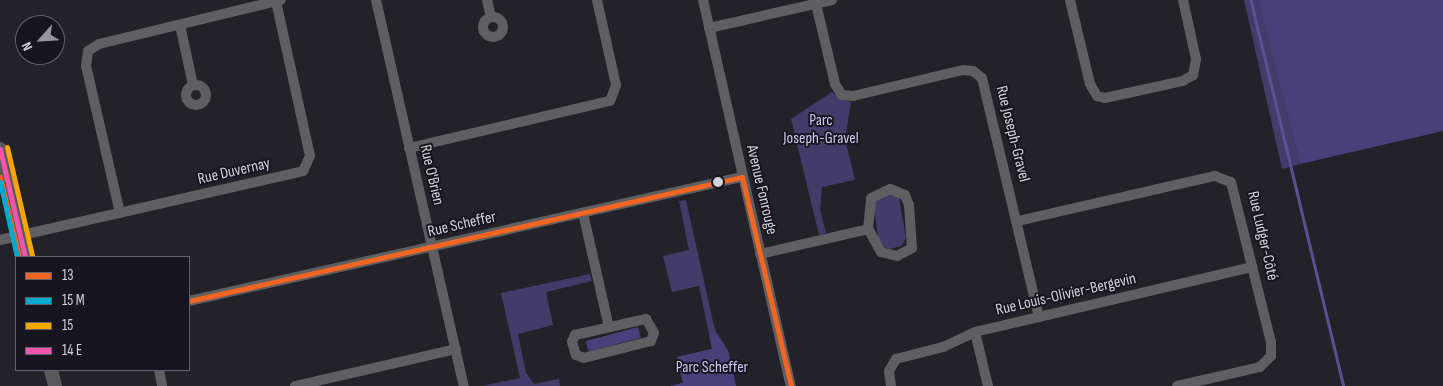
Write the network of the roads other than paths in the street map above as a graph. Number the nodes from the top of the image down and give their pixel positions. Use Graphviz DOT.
graph roads {
  1 [pos="376,0"];
  2 [pos="487,0"];
  3 [pos="597,0"];
  4 [pos="703,0"];
  5 [pos="832,0"];
  6 [pos="1070,0"];
  7 [pos="1182,0"];
  8 [pos="279,1"];
  9 [pos="816,4"];
  10 [pos="491,17"];
  11 [pos="180,25"];
  12 [pos="709,28"];
  13 [pos="194,85"];
  14 [pos="410,148"];
  15 [pos="0,149"];
  16 [pos="0,177"];
  17 [pos="742,177"];
  18 [pos="120,213"];
  19 [pos="583,213"];
  20 [pos="1018,222"];
  21 [pos="868,229"];
  22 [pos="17,236"];
  23 [pos="0,240"];
  24 [pos="432,247"];
  25 [pos="760,254"];
  26 [pos="19,256"];
  27 [pos="25,256"];
  28 [pos="1253,268"];
  29 [pos="190,301"];
  30 [pos="1039,317"];
  31 [pos="609,327"];
  32 [pos="975,332"];
  33 [pos="456,349"];
  34 [pos="44,371"];
  35 [pos="51,371"];
  36 [pos="159,371"];
  37 [pos="48,386"];
  38 [pos="55,386"];
  39 [pos="162,386"];
  40 [pos="295,386"];
  41 [pos="464,386"];
  42 [pos="791,386"];
  43 [pos="891,386"];
  44 [pos="988,386"];
  45 [pos="1177,386"];
  1 -- 14 [label="street, Rue O'Brien"];
  2 -- 10 [label="street"];
  3 -- 14 [label="street"];
  4 -- 12 [label="street, Avenue Fonrouge"];
  5 -- 9 [label="street"];
  6 -- 7 [label="street"];
  8 -- 11 [label="street"];
  8 -- 18 [label="street, Rue Duvernay"];
  9 -- 12 [label="street"];
  9 -- 20 [label="street, Rue Joseph-Gravel"];
  11 -- 13 [label="street"];
  11 -- 18 [label="street"];
  12 -- 17 [label="street, Avenue Fonrouge"];
  14 -- 24 [label="street, Rue O'Brien"];
  15 -- 22 [label="street"];
  16 -- 22 [label="street"];
  17 -- 19 [label="street, Rue Scheffer"];
  17 -- 25 [label="street, Avenue Fonrouge"];
  18 -- 22 [label="street, Rue Duvernay"];
  19 -- 24 [label="street, Rue Scheffer"];
  19 -- 31 [label="street"];
  20 -- 28 [label="street, Rue Ludger-Côté"];
  20 -- 30 [label="street, Rue Joseph-Gravel"];
  21 -- 21 [label="street"];
  21 -- 25 [label="street"];
  22 -- 23 [label="street, Rue Duvernay"];
  22 -- 26 [label="street"];
  22 -- 27 [label="street"];
  24 -- 29 [label="street, Rue Scheffer"];
  24 -- 33 [label="street, Rue O'Brien"];
  25 -- 42 [label="street, Avenue Fonrouge"];
  28 -- 30 [label="street, Rue Louis-Olivier-Bergevin"];
  28 -- 45 [label="street, Rue Ludger-Côté"];
  30 -- 32 [label="street, Rue Louis-Olivier-Bergevin"];
  31 -- 31 [label="street"];
  32 -- 43 [label="street, Rue Louis-Olivier-Bergevin"];
  32 -- 44 [label="street"];
  33 -- 40 [label="street"];
  33 -- 41 [label="street, Rue O'Brien"];
  34 -- 37 [label="street"];
  35 -- 38 [label="street"];
  36 -- 39 [label="street"];
}
